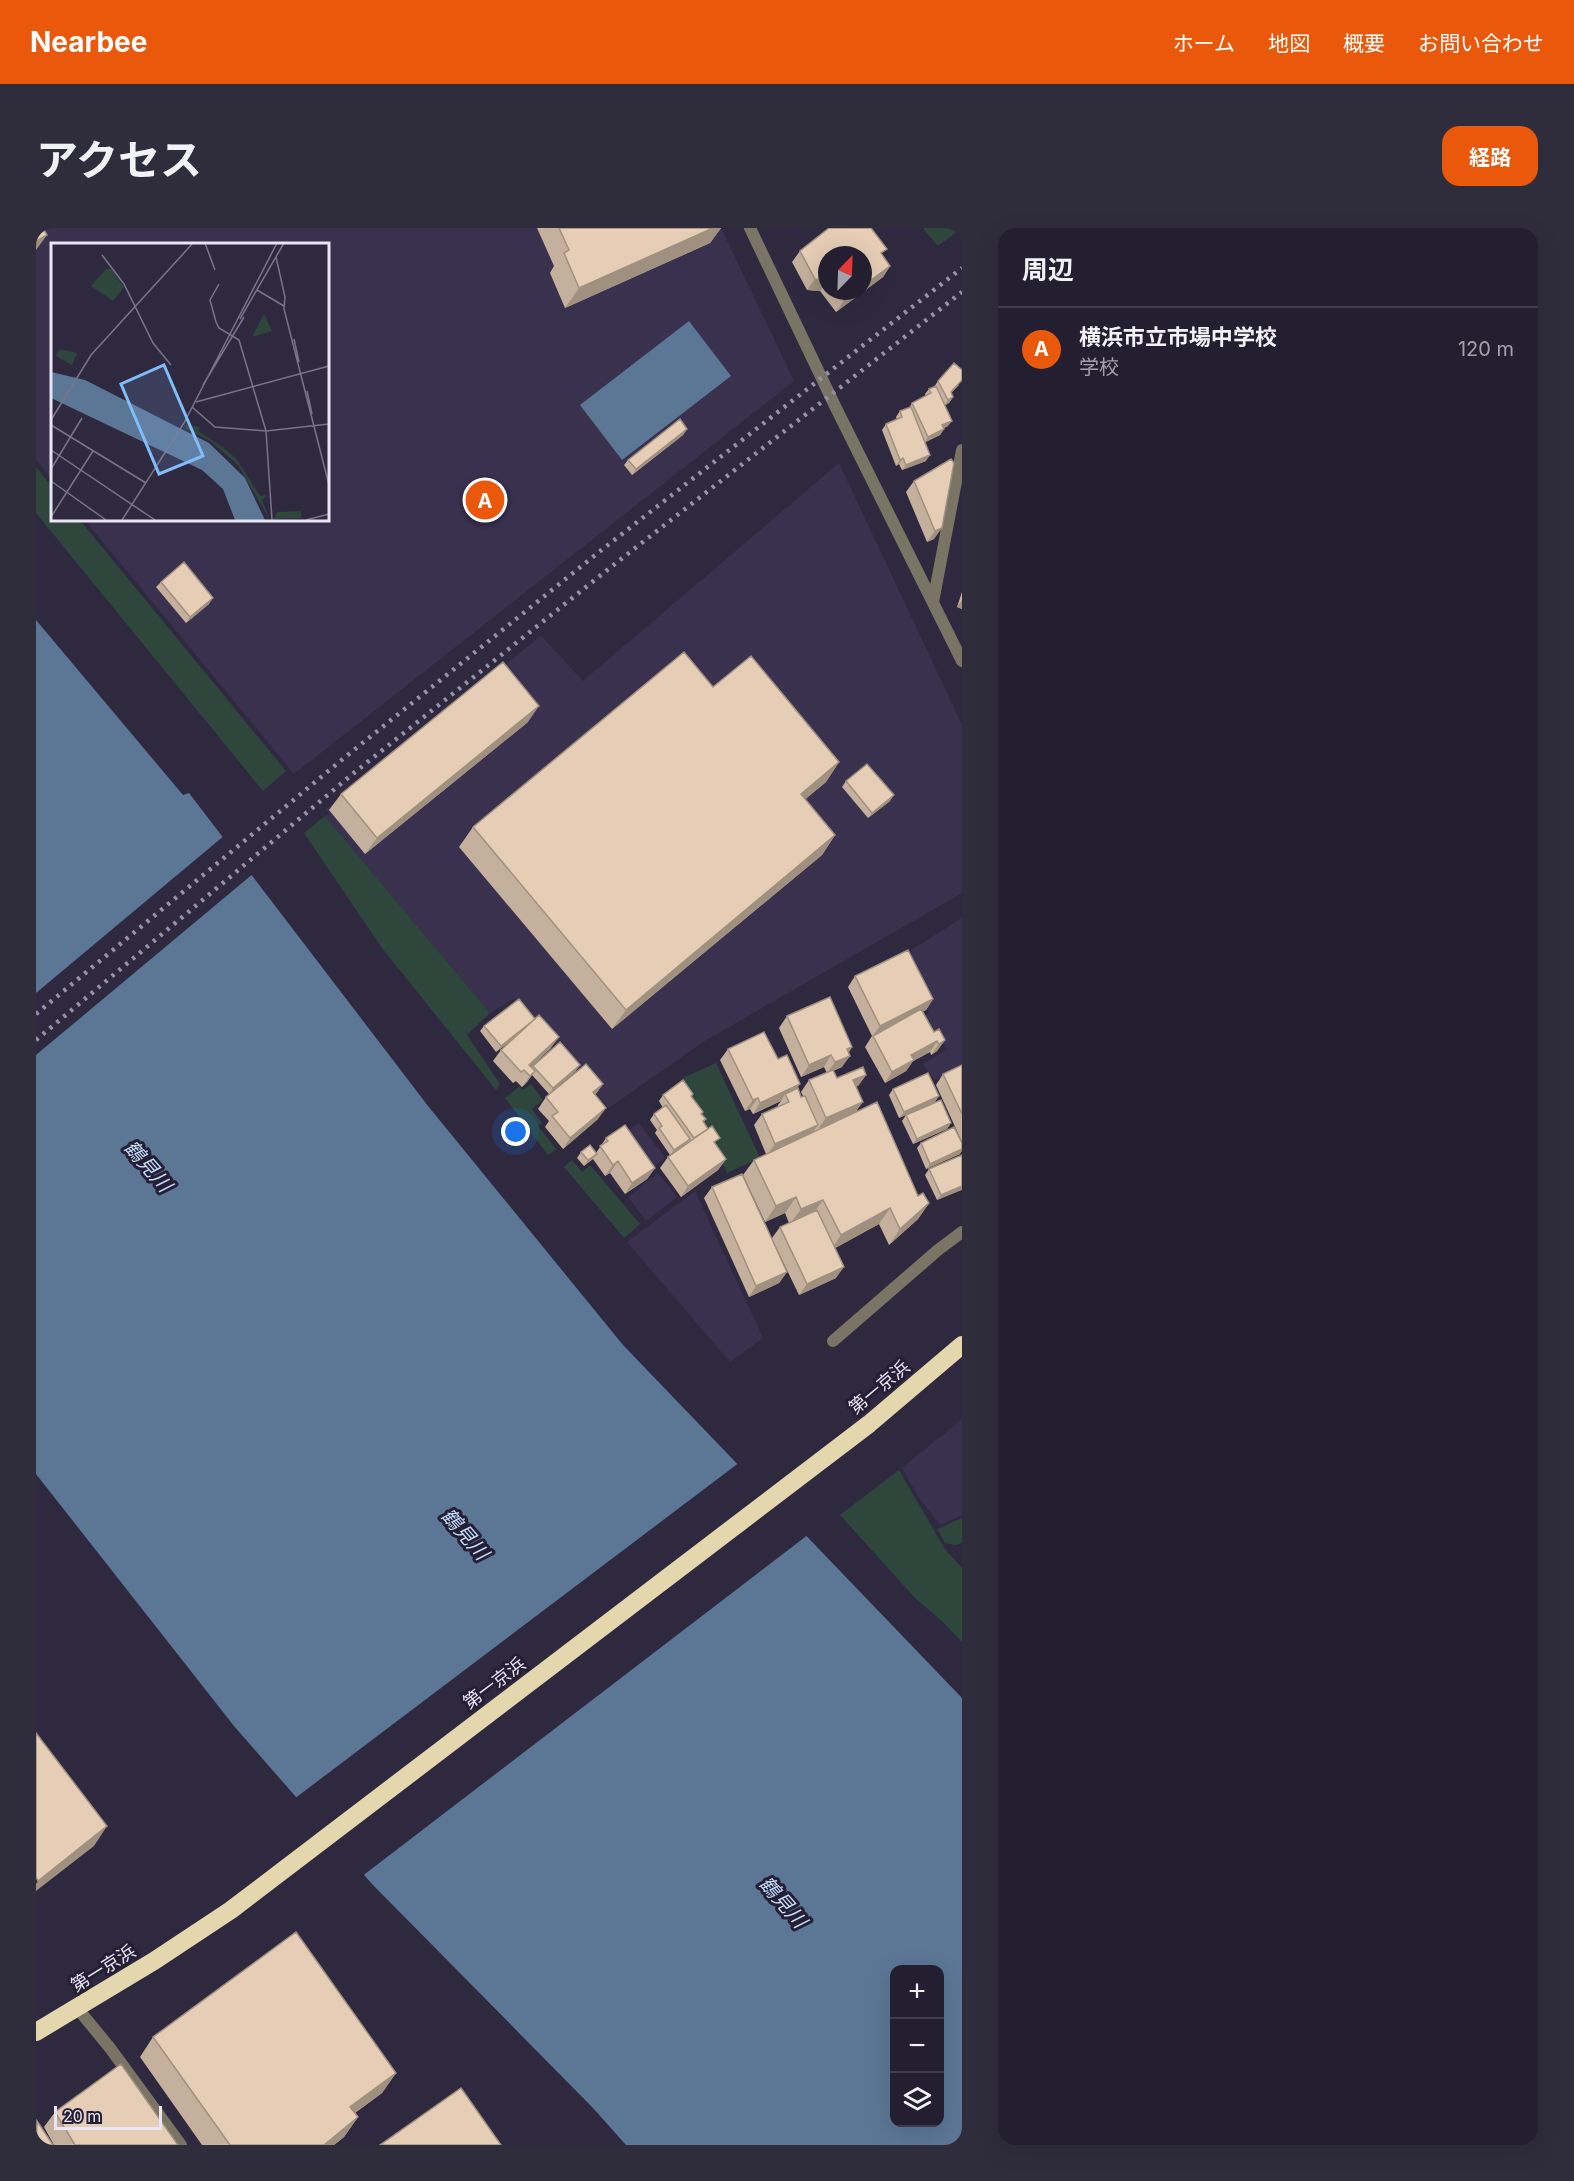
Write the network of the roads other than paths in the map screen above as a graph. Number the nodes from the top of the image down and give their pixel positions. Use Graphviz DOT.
graph roads {
  1 [pos="750,228"];
  2 [pos="962,450"];
  3 [pos="933,602"];
  4 [pos="962,661"];
  5 [pos="962,1232"];
  6 [pos="833,1341"];
  7 [pos="962,1345"];
  8 [pos="78,2009"];
  9 [pos="38,2027"];
  10 [pos="181,2145"];
  1 -- 3 [label="street"];
  2 -- 3 [label="street"];
  3 -- 4 [label="street"];
  5 -- 6 [label="street"];
  7 -- 8 [label="highway, 第一京浜"];
  8 -- 9 [label="highway, 第一京浜"];
  8 -- 10 [label="street"];
}
